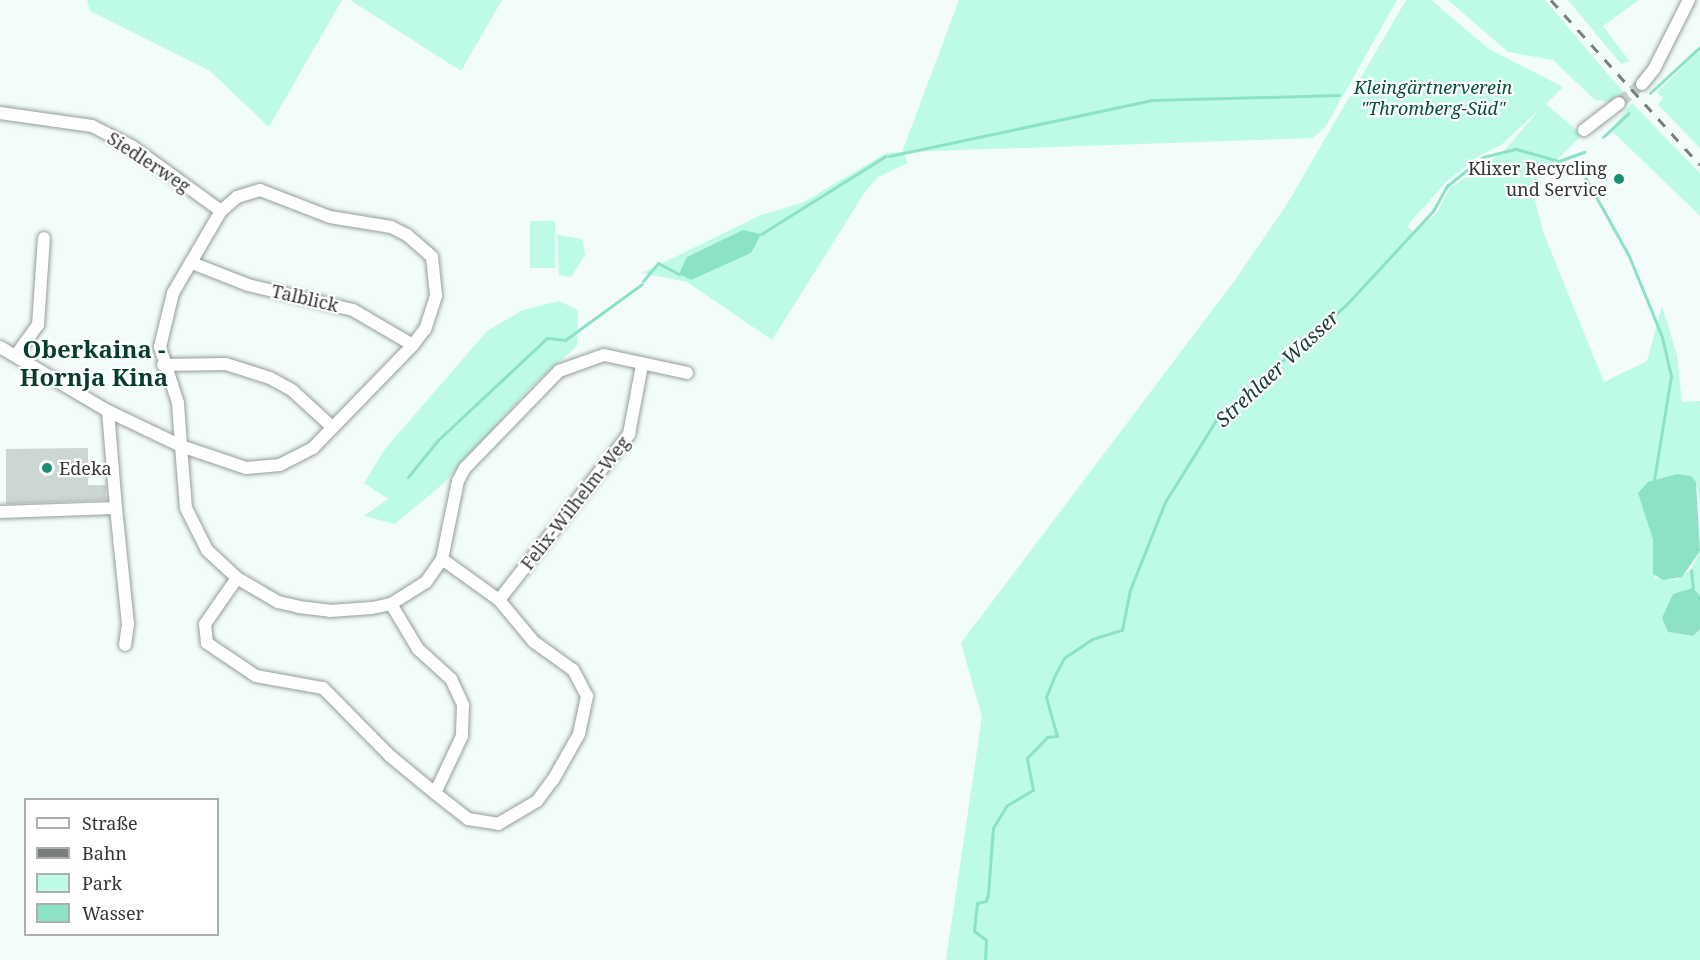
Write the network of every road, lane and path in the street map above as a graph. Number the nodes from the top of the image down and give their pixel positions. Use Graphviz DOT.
graph roads {
  1 [pos="1689,0"];
  2 [pos="1642,84"];
  3 [pos="1619,103"];
  4 [pos="0,113"];
  5 [pos="1584,130"];
  6 [pos="221,211"];
  7 [pos="44,238"];
  8 [pos="192,263"];
  9 [pos="413,345"];
  10 [pos="0,347"];
  11 [pos="16,355"];
  12 [pos="163,365"];
  13 [pos="642,365"];
  14 [pos="687,373"];
  15 [pos="108,411"];
  16 [pos="332,427"];
  17 [pos="181,446"];
  18 [pos="116,508"];
  19 [pos="0,512"];
  20 [pos="442,559"];
  21 [pos="237,578"];
  22 [pos="499,600"];
  23 [pos="391,604"];
  24 [pos="125,645"];
  25 [pos="435,794"];
  1 -- 2 [label="street"];
  3 -- 5 [label="street"];
  4 -- 6 [label="street, Siedlerweg"];
  6 -- 8 [label="street"];
  6 -- 9 [label="street"];
  7 -- 11 [label="street"];
  8 -- 9 [label="street, Talblick"];
  8 -- 12 [label="street"];
  9 -- 16 [label="street"];
  10 -- 11 [label="street"];
  11 -- 15 [label="street"];
  12 -- 16 [label="street"];
  12 -- 17 [label="street"];
  13 -- 14 [label="street"];
  13 -- 20 [label="street"];
  13 -- 22 [label="street, Felix-Wilhelm-Weg"];
  15 -- 17 [label="street"];
  15 -- 18 [label="street"];
  16 -- 17 [label="street"];
  17 -- 21 [label="street"];
  18 -- 19 [label="street"];
  18 -- 24 [label="street"];
  20 -- 22 [label="street"];
  20 -- 23 [label="street"];
  21 -- 23 [label="street"];
  21 -- 25 [label="street"];
  22 -- 25 [label="street"];
  23 -- 25 [label="street"];
}
